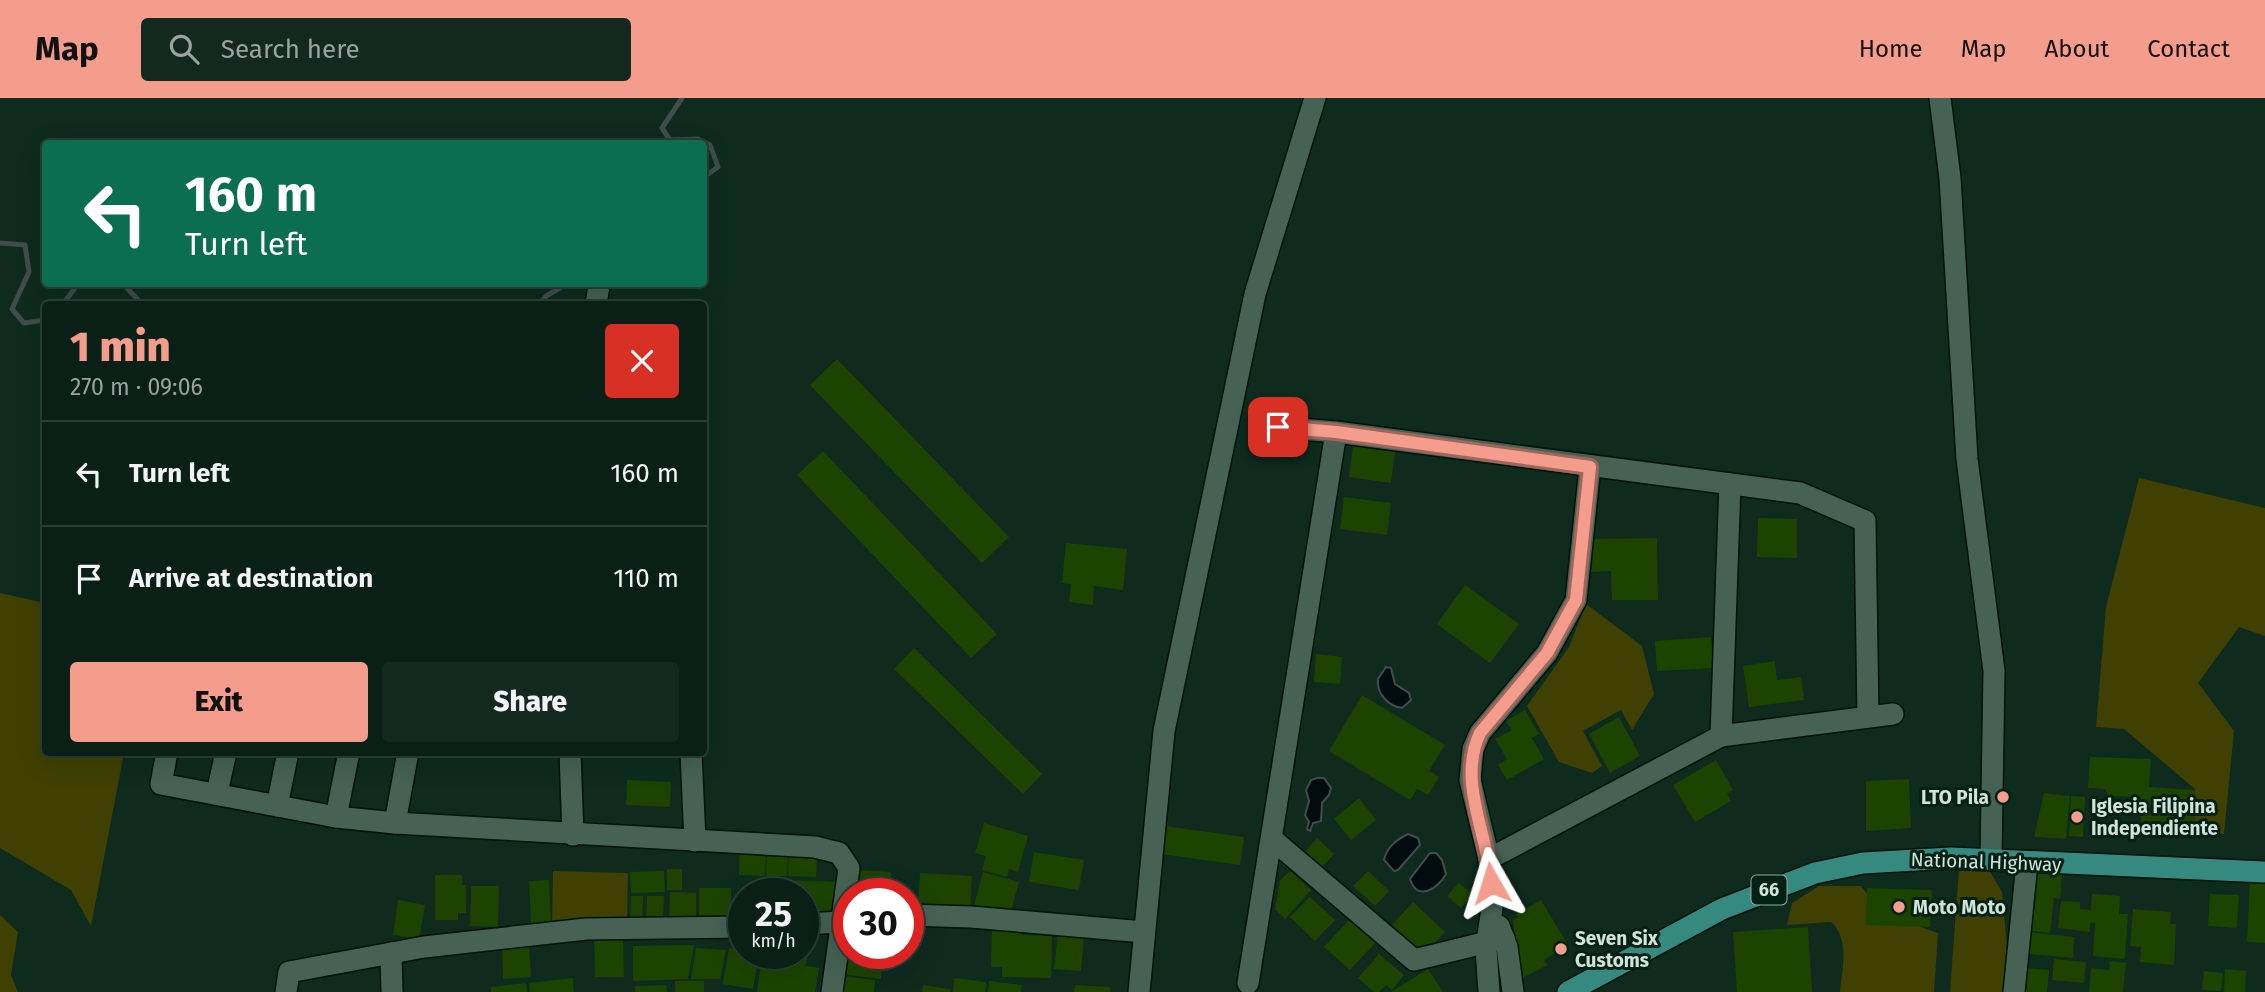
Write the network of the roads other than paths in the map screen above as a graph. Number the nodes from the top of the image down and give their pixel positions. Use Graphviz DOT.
graph roads {
  1 [pos="1315,98"];
  2 [pos="1940,98"];
  3 [pos="1278,427"];
  4 [pos="1336,432"];
  5 [pos="1590,467"];
  6 [pos="1730,484"];
  7 [pos="1893,714"];
  8 [pos="1868,717"];
  9 [pos="1721,736"];
  10 [pos="166,756"];
  11 [pos="225,756"];
  12 [pos="287,756"];
  13 [pos="348,756"];
  14 [pos="407,756"];
  15 [pos="570,756"];
  16 [pos="691,756"];
  17 [pos="217,793"];
  18 [pos="277,806"];
  19 [pos="336,817"];
  20 [pos="395,823"];
  21 [pos="573,835"];
  22 [pos="1272,839"];
  23 [pos="695,841"];
  24 [pos="1489,859"];
  25 [pos="1991,859"];
  26 [pos="2027,863"];
  27 [pos="2265,872"];
  28 [pos="848,878"];
  29 [pos="924,916"];
  30 [pos="728,927"];
  31 [pos="1143,932"];
  32 [pos="1496,939"];
  33 [pos="391,953"];
  34 [pos="836,969"];
  35 [pos="1248,983"];
  36 [pos="286,992"];
  37 [pos="392,992"];
  38 [pos="832,992"];
  39 [pos="1139,992"];
  40 [pos="1489,992"];
  41 [pos="1513,992"];
  42 [pos="1568,992"];
  43 [pos="2014,992"];
  1 -- 31 [label="street"];
  2 -- 25 [label="street"];
  3 -- 4 [label="street"];
  4 -- 5 [label="street"];
  4 -- 22 [label="street"];
  5 -- 6 [label="street"];
  5 -- 24 [label="street"];
  6 -- 8 [label="street"];
  6 -- 9 [label="street"];
  7 -- 8 [label="street"];
  8 -- 9 [label="street"];
  9 -- 24 [label="street"];
  10 -- 17 [label="street"];
  11 -- 17 [label="street"];
  12 -- 18 [label="street"];
  13 -- 19 [label="street"];
  14 -- 20 [label="street"];
  15 -- 21 [label="street"];
  16 -- 23 [label="street"];
  17 -- 18 [label="street"];
  18 -- 19 [label="street"];
  19 -- 20 [label="street"];
  20 -- 21 [label="street"];
  21 -- 23 [label="street"];
  22 -- 32 [label="street"];
  22 -- 35 [label="street"];
  23 -- 28 [label="street"];
  24 -- 32 [label="street"];
  25 -- 26 [label="main road, National Highway / 66"];
  25 -- 42 [label="main road, National Highway / 66"];
  26 -- 27 [label="main road, National Highway / 66"];
  26 -- 43 [label="street"];
  29 -- 31 [label="street"];
  30 -- 33 [label="street"];
  31 -- 39 [label="street"];
  32 -- 40 [label="street"];
  32 -- 41 [label="street"];
  33 -- 36 [label="street"];
  33 -- 37 [label="street"];
  34 -- 38 [label="street"];
}
